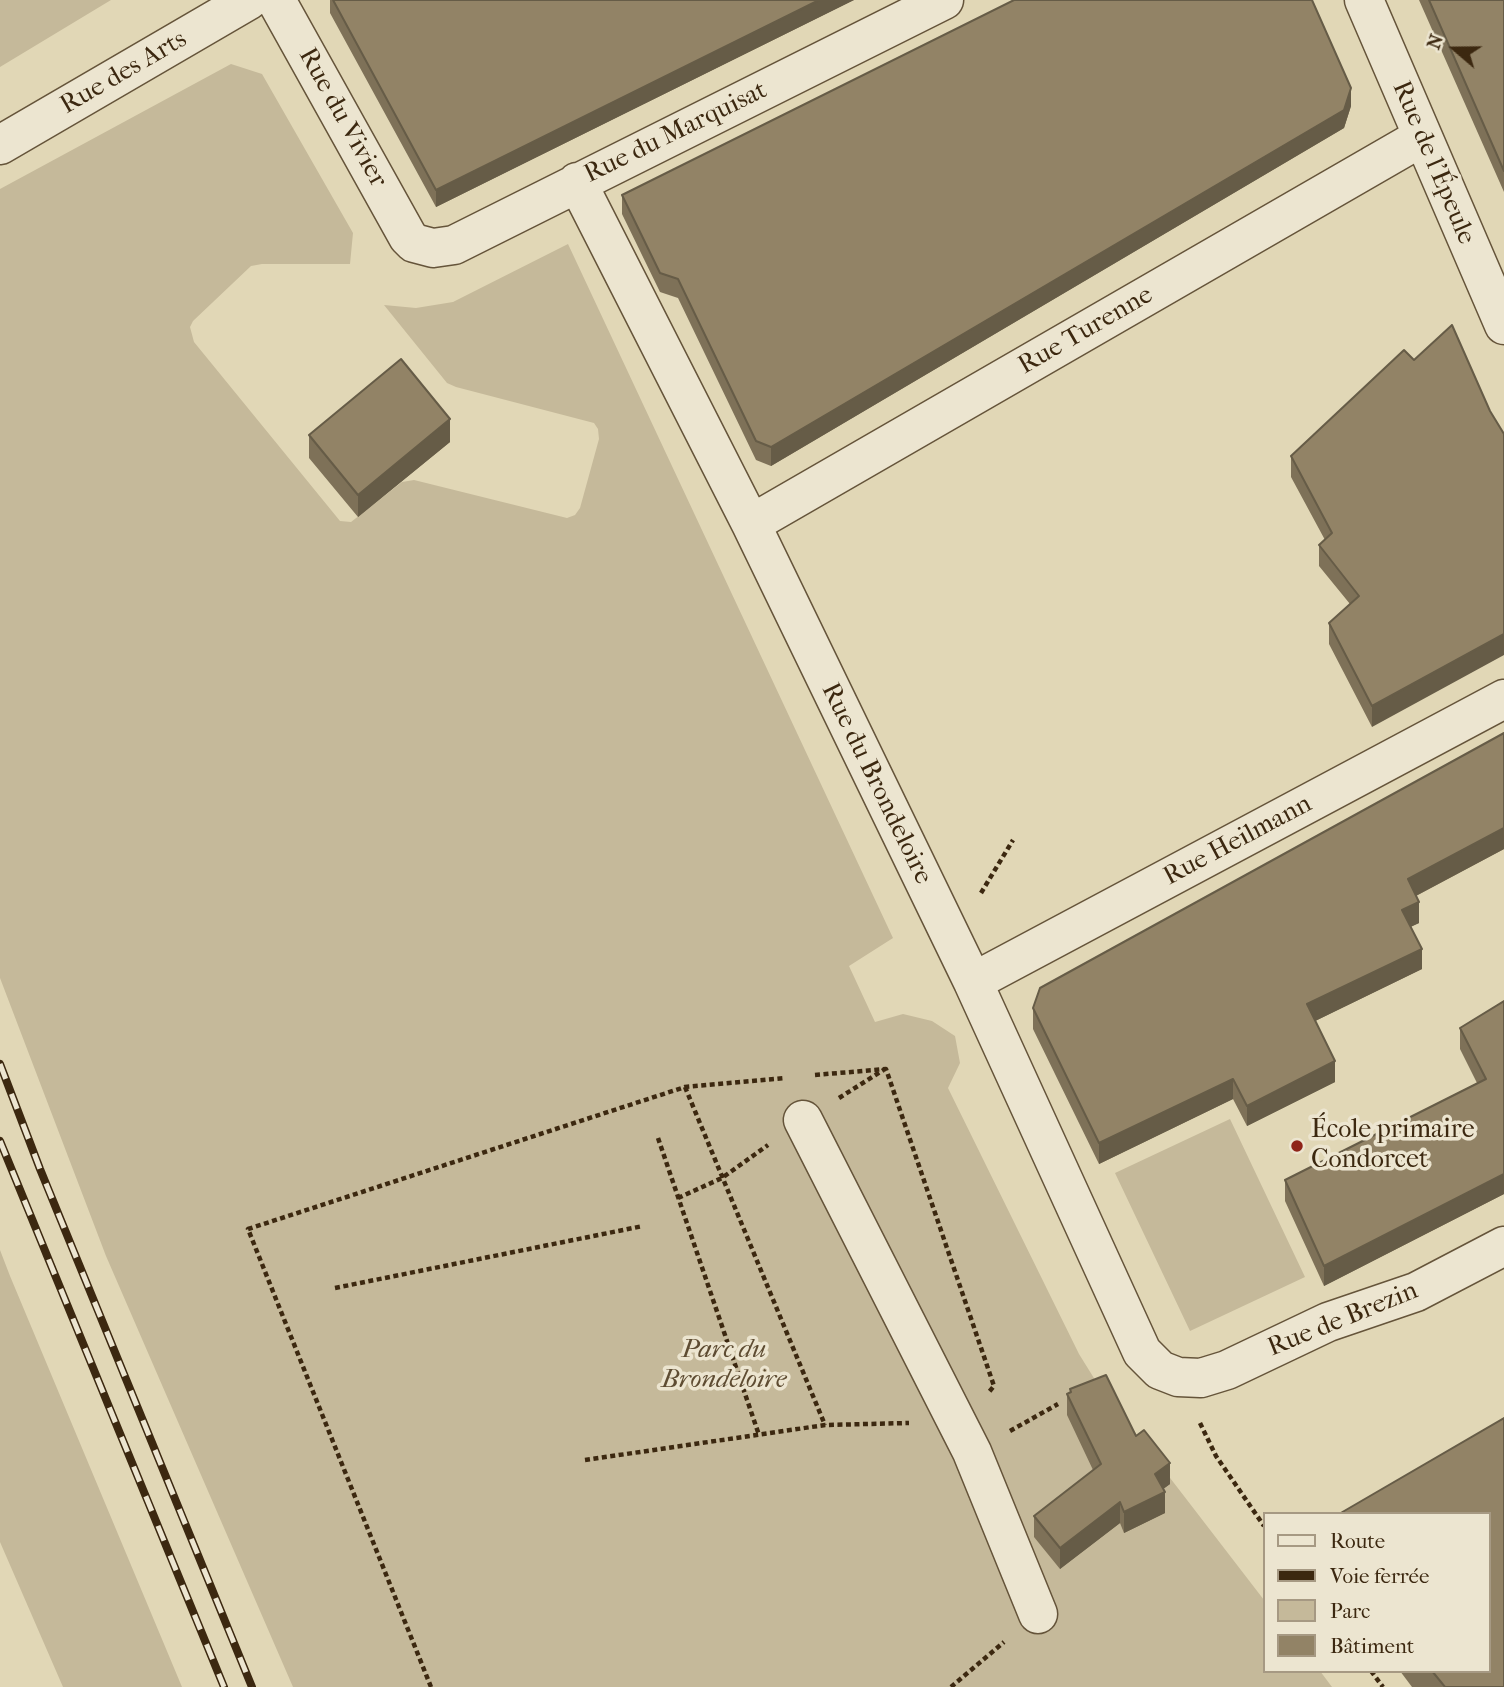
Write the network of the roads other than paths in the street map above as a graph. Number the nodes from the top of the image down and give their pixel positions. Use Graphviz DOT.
graph roads {
  1 [pos="248,0"];
  2 [pos="276,0"];
  3 [pos="944,0"];
  4 [pos="1364,0"];
  5 [pos="1422,137"];
  6 [pos="0,145"];
  7 [pos="577,182"];
  8 [pos="408,237"];
  9 [pos="1504,325"];
  10 [pos="751,524"];
  11 [pos="1504,699"];
  12 [pos="972,982"];
  13 [pos="803,1120"];
  14 [pos="1504,1246"];
  15 [pos="1178,1377"];
  16 [pos="1038,1614"];
  1 -- 6 [label="street, Rue des Arts"];
  2 -- 8 [label="street, Rue du Vivier"];
  3 -- 7 [label="street, Rue du Marquisat"];
  4 -- 5 [label="street, Rue de l'Épeule"];
  5 -- 9 [label="street, Rue de l'Épeule"];
  5 -- 10 [label="street, Rue Turenne"];
  7 -- 8 [label="street, Rue du Marquisat"];
  7 -- 10 [label="street, Rue du Brondeloire"];
  10 -- 12 [label="street, Rue du Brondeloire"];
  11 -- 12 [label="street, Rue Heilmann"];
  12 -- 15 [label="street, Rue du Brondeloire"];
  13 -- 16 [label="street"];
  14 -- 15 [label="street, Rue de Brezin"];
}
